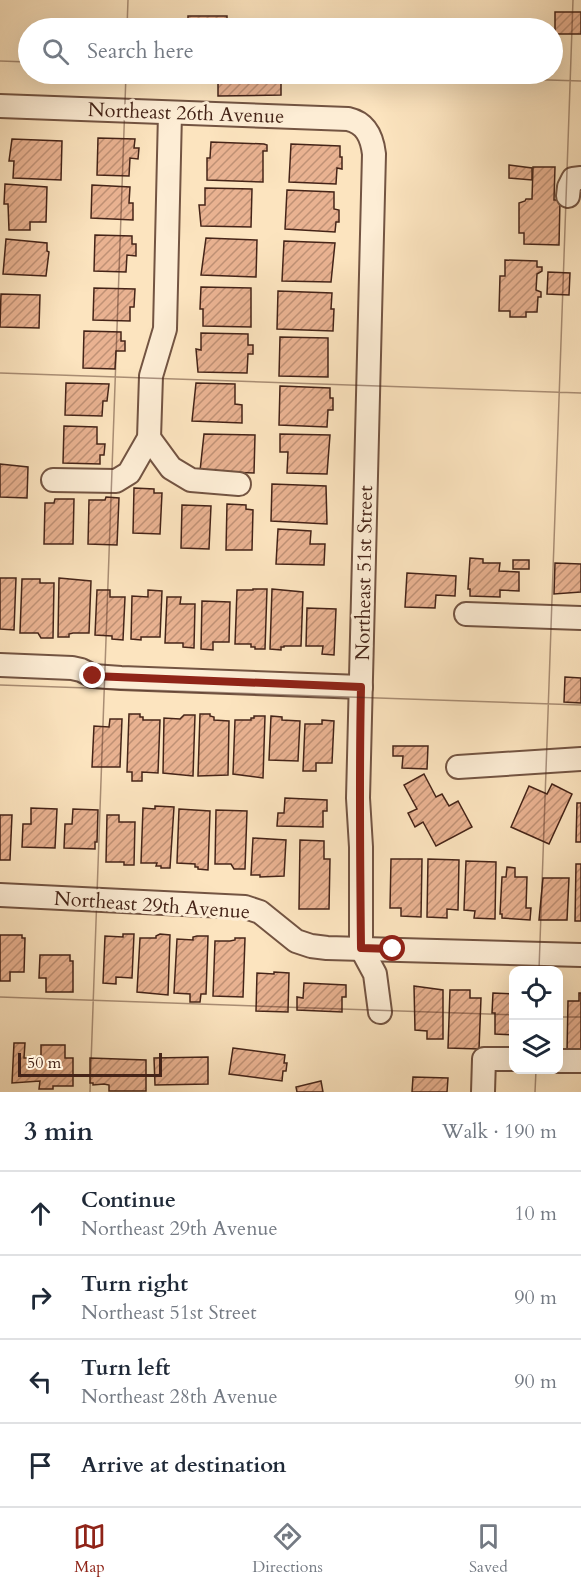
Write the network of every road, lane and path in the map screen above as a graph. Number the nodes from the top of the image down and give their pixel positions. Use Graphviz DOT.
graph roads {
  1 [pos="0,106"];
  2 [pos="170,113"];
  3 [pos="368,132"];
  4 [pos="581,178"];
  5 [pos="568,196"];
  6 [pos="149,438"];
  7 [pos="53,480"];
  8 [pos="239,484"];
  9 [pos="465,614"];
  10 [pos="581,618"];
  11 [pos="0,665"];
  12 [pos="361,687"];
  13 [pos="581,759"];
  14 [pos="458,767"];
  15 [pos="0,895"];
  16 [pos="361,948"];
  17 [pos="581,955"];
  18 [pos="380,1012"];
  19 [pos="509,1059"];
  20 [pos="563,1061"];
  21 [pos="581,1061"];
  22 [pos="483,1092"];
  1 -- 2 [label="street, Northeast 26th Avenue"];
  2 -- 3 [label="street, Northeast 26th Avenue"];
  2 -- 6 [label="street"];
  3 -- 12 [label="street, Northeast 51st Street"];
  4 -- 5 [label="street"];
  6 -- 7 [label="street"];
  6 -- 8 [label="street"];
  9 -- 10 [label="street"];
  11 -- 12 [label="street"];
  12 -- 16 [label="street, Northeast 51st Street"];
  13 -- 14 [label="street"];
  15 -- 16 [label="street, Northeast 29th Avenue"];
  16 -- 17 [label="street, Northeast 29th Avenue"];
  16 -- 18 [label="street, Northeast 51st Street"];
  19 -- 22 [label="street"];
  20 -- 21 [label="street"];
}
